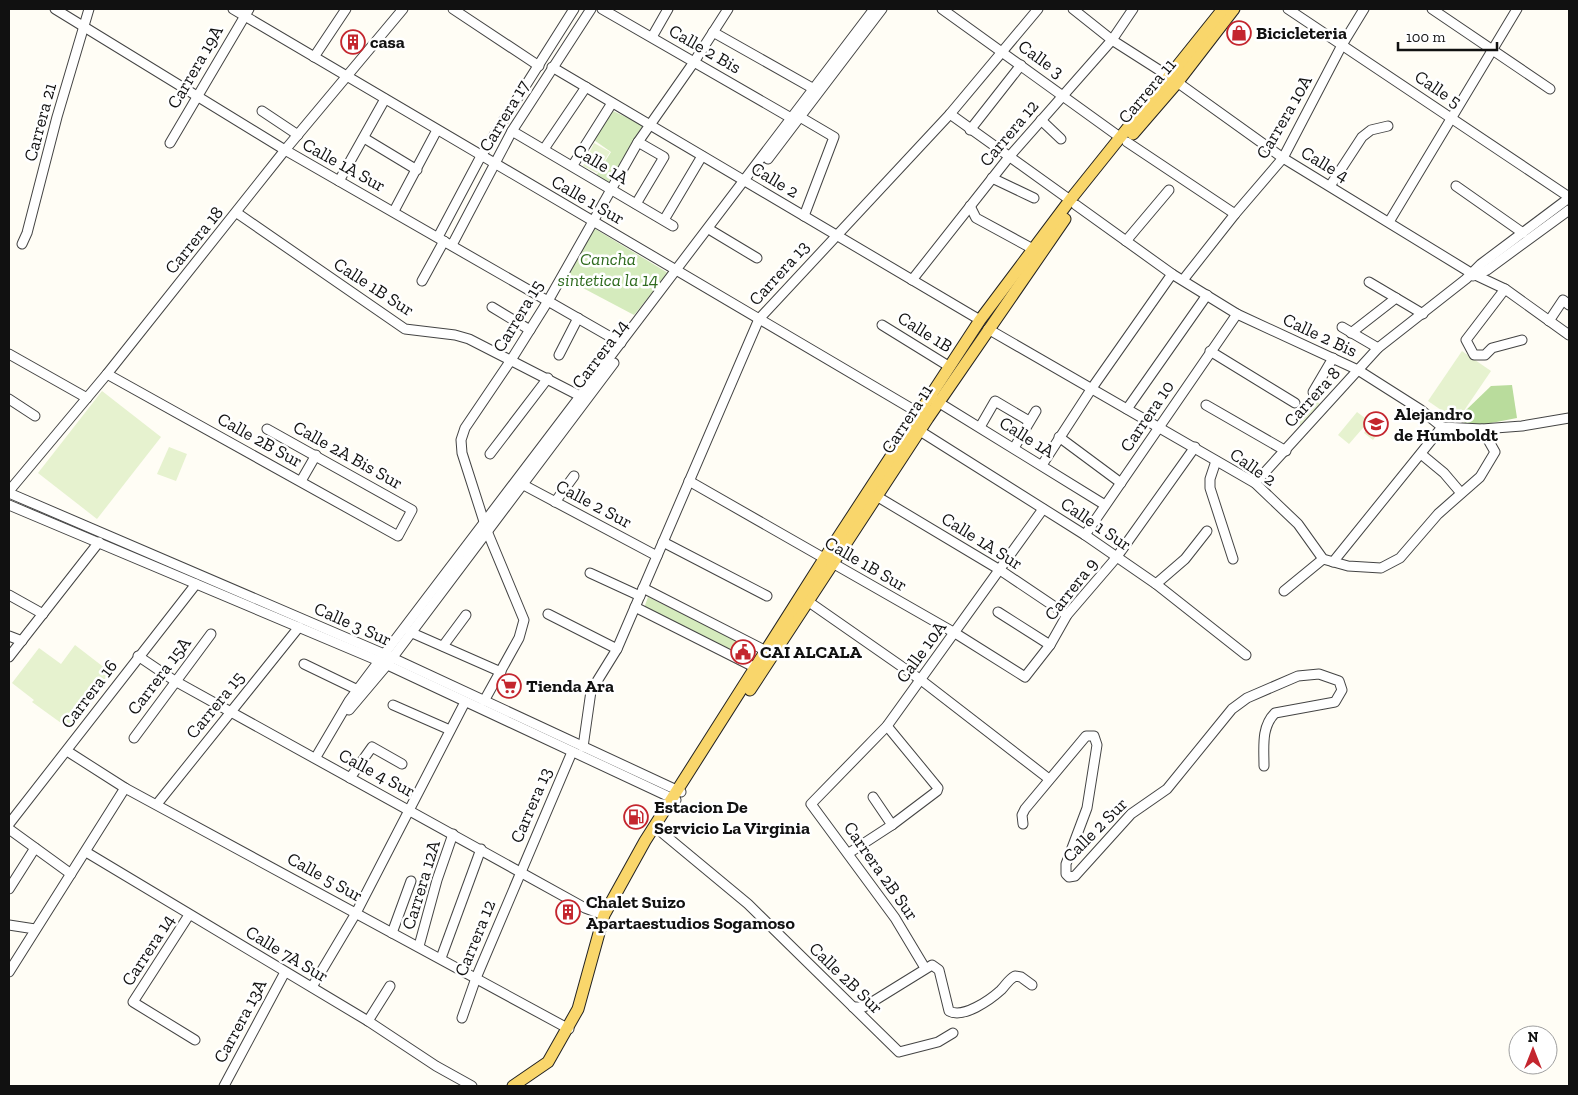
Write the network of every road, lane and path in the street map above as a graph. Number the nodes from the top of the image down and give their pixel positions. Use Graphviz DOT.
graph roads {
  1 [pos="56,9"];
  2 [pos="89,9"];
  3 [pos="233,9"];
  4 [pos="346,9"];
  5 [pos="403,9"];
  6 [pos="453,9"];
  7 [pos="574,9"];
  8 [pos="591,9"];
  9 [pos="602,9"];
  10 [pos="668,9"];
  11 [pos="728,9"];
  12 [pos="874,9"];
  13 [pos="882,9"];
  14 [pos="942,9"];
  15 [pos="1038,9"];
  16 [pos="1073,9"];
  17 [pos="1133,9"];
  18 [pos="1224,9"];
  19 [pos="1234,9"];
  20 [pos="1288,9"];
  21 [pos="1364,9"];
  22 [pos="1432,9"];
  23 [pos="1517,9"];
  24 [pos="246,12"];
  25 [pos="84,27"];
  26 [pos="713,32"];
  27 [pos="652,37"];
  28 [pos="1112,40"];
  29 [pos="1342,45"];
  30 [pos="1491,49"];
  31 [pos="1004,52"];
  32 [pos="314,57"];
  33 [pos="694,62"];
  34 [pos="1021,65"];
  35 [pos="539,66"];
  36 [pos="552,67"];
  37 [pos="347,77"];
  38 [pos="1173,80"];
  39 [pos="586,87"];
  40 [pos="814,89"];
  41 [pos="1550,89"];
  42 [pos="1063,95"];
  43 [pos="197,97"];
  44 [pos="385,100"];
  45 [pos="612,103"];
  46 [pos="262,111"];
  47 [pos="950,114"];
  48 [pos="796,117"];
  49 [pos="1450,117"];
  50 [pos="1041,120"];
  51 [pos="651,126"];
  52 [pos="1388,126"];
  53 [pos="437,130"];
  54 [pos="970,130"];
  55 [pos="512,131"];
  56 [pos="298,135"];
  57 [pos="364,138"];
  58 [pos="1061,140"];
  59 [pos="1124,140"];
  60 [pos="638,142"];
  61 [pos="170,143"];
  62 [pos="544,149"];
  63 [pos="285,150"];
  64 [pos="481,156"];
  65 [pos="702,156"];
  66 [pos="1009,157"];
  67 [pos="1283,158"];
  68 [pos="494,163"];
  69 [pos="573,166"];
  70 [pos="417,170"];
  71 [pos="992,178"];
  72 [pos="339,181"];
  73 [pos="747,182"];
  74 [pos="1330,186"];
  75 [pos="1456,186"];
  76 [pos="612,188"];
  77 [pos="1169,190"];
  78 [pos="1569,197"];
  79 [pos="1034,198"];
  80 [pos="1073,202"];
  81 [pos="636,204"];
  82 [pos="970,206"];
  83 [pos="1569,210"];
  84 [pos="394,211"];
  85 [pos="236,213"];
  86 [pos="1235,214"];
  87 [pos="804,216"];
  88 [pos="664,220"];
  89 [pos="592,221"];
  90 [pos="1388,222"];
  91 [pos="673,226"];
  92 [pos="712,231"];
  93 [pos="1523,233"];
  94 [pos="836,235"];
  95 [pos="445,241"];
  96 [pos="1126,241"];
  97 [pos="22,244"];
  98 [pos="1033,249"];
  99 [pos="757,258"];
  100 [pos="678,272"];
  101 [pos="1172,274"];
  102 [pos="1471,276"];
  103 [pos="912,280"];
  104 [pos="1183,280"];
  105 [pos="422,281"];
  106 [pos="1369,282"];
  107 [pos="1505,289"];
  108 [pos="1207,295"];
  109 [pos="1396,298"];
  110 [pos="548,301"];
  111 [pos="1569,305"];
  112 [pos="492,307"];
  113 [pos="1237,314"];
  114 [pos="1423,314"];
  115 [pos="645,316"];
  116 [pos="578,318"];
  117 [pos="759,319"];
  118 [pos="1549,321"];
  119 [pos="882,325"];
  120 [pos="984,325"];
  121 [pos="1342,327"];
  122 [pos="530,330"];
  123 [pos="1351,333"];
  124 [pos="1569,335"];
  125 [pos="1522,340"];
  126 [pos="622,343"];
  127 [pos="1378,348"];
  128 [pos="1210,352"];
  129 [pos="9,354"];
  130 [pos="559,355"];
  131 [pos="1332,358"];
  132 [pos="512,360"];
  133 [pos="950,367"];
  134 [pos="1358,370"];
  135 [pos="107,374"];
  136 [pos="548,378"];
  137 [pos="1092,388"];
  138 [pos="1313,392"];
  139 [pos="87,398"];
  140 [pos="583,398"];
  141 [pos="9,399"];
  142 [pos="935,400"];
  143 [pos="1295,402"];
  144 [pos="1206,405"];
  145 [pos="1127,409"];
  146 [pos="1036,410"];
  147 [pos="35,416"];
  148 [pos="924,416"];
  149 [pos="1569,418"];
  150 [pos="1030,421"];
  151 [pos="980,427"];
  152 [pos="1159,427"];
  153 [pos="1442,427"];
  154 [pos="267,429"];
  155 [pos="1482,429"];
  156 [pos="920,431"];
  157 [pos="1059,437"];
  158 [pos="1195,447"];
  159 [pos="1014,448"];
  160 [pos="1286,451"];
  161 [pos="316,454"];
  162 [pos="490,454"];
  163 [pos="1421,454"];
  164 [pos="1216,461"];
  165 [pos="1042,465"];
  166 [pos="574,476"];
  167 [pos="301,481"];
  168 [pos="689,481"];
  169 [pos="520,483"];
  170 [pos="1121,483"];
  171 [pos="1255,483"];
  172 [pos="9,492"];
  173 [pos="1461,493"];
  174 [pos="878,497"];
  175 [pos="555,502"];
  176 [pos="9,504"];
  177 [pos="1105,506"];
  178 [pos="1043,508"];
  179 [pos="486,527"];
  180 [pos="1207,531"];
  181 [pos="1084,535"];
  182 [pos="398,536"];
  183 [pos="99,542"];
  184 [pos="663,542"];
  185 [pos="657,556"];
  186 [pos="1116,558"];
  187 [pos="1234,559"];
  188 [pos="1323,559"];
  189 [pos="829,561"];
  190 [pos="1333,562"];
  191 [pos="1000,570"];
  192 [pos="177,571"];
  193 [pos="590,573"];
  194 [pos="196,584"];
  195 [pos="1156,584"];
  196 [pos="1284,591"];
  197 [pos="642,592"];
  198 [pos="9,595"];
  199 [pos="767,596"];
  200 [pos="809,602"];
  201 [pos="635,607"];
  202 [pos="998,612"];
  203 [pos="43,614"];
  204 [pos="548,614"];
  205 [pos="466,615"];
  206 [pos="1067,615"];
  207 [pos="299,627"];
  208 [pos="410,632"];
  209 [pos="955,633"];
  210 [pos="211,634"];
  211 [pos="9,636"];
  212 [pos="22,641"];
  213 [pos="1050,645"];
  214 [pos="443,646"];
  215 [pos="617,648"];
  216 [pos="770,653"];
  217 [pos="138,656"];
  218 [pos="1246,656"];
  219 [pos="9,657"];
  220 [pos="385,660"];
  221 [pos="304,664"];
  222 [pos="756,668"];
  223 [pos="501,672"];
  224 [pos="1025,677"];
  225 [pos="921,680"];
  226 [pos="175,681"];
  227 [pos="361,692"];
  228 [pos="484,701"];
  229 [pos="465,702"];
  230 [pos="393,705"];
  231 [pos="231,711"];
  232 [pos="888,726"];
  233 [pos="450,730"];
  234 [pos="134,738"];
  235 [pos="582,747"];
  236 [pos="67,751"];
  237 [pos="572,752"];
  238 [pos="316,757"];
  239 [pos="402,764"];
  240 [pos="1264,766"];
  241 [pos="350,778"];
  242 [pos="1049,779"];
  243 [pos="126,788"];
  244 [pos="677,795"];
  245 [pos="873,797"];
  246 [pos="157,804"];
  247 [pos="811,804"];
  248 [pos="409,808"];
  249 [pos="9,824"];
  250 [pos="1023,824"];
  251 [pos="892,825"];
  252 [pos="656,827"];
  253 [pos="9,829"];
  254 [pos="453,834"];
  255 [pos="35,848"];
  256 [pos="481,849"];
  257 [pos="86,852"];
  258 [pos="849,852"];
  259 [pos="520,871"];
  260 [pos="72,874"];
  261 [pos="411,881"];
  262 [pos="9,889"];
  263 [pos="356,913"];
  264 [pos="189,915"];
  265 [pos="604,915"];
  266 [pos="9,925"];
  267 [pos="34,929"];
  268 [pos="392,934"];
  269 [pos="419,946"];
  270 [pos="441,958"];
  271 [pos="923,964"];
  272 [pos="9,972"];
  273 [pos="285,972"];
  274 [pos="476,978"];
  275 [pos="1032,984"];
  276 [pos="390,986"];
  277 [pos="312,987"];
  278 [pos="854,1008"];
  279 [pos="462,1018"];
  280 [pos="368,1021"];
  281 [pos="568,1028"];
  282 [pos="953,1033"];
  283 [pos="195,1040"];
  284 [pos="224,1086"];
  285 [pos="472,1086"];
  286 [pos="513,1086"];
  1 -- 25 [label="street, Calle 1A Sur"];
  2 -- 25 [label="street, Carrera 21"];
  3 -- 24 [label="street, Calle 1 Sur"];
  4 -- 32 [label="street"];
  5 -- 37 [label="street, Carrera 18"];
  6 -- 35 [label="street"];
  7 -- 35 [label="street, Carrera 17"];
  8 -- 36 [label="street, Carrera 17"];
  9 -- 27 [label="street, Calle 2 Bis"];
  10 -- 27 [label="street"];
  11 -- 26 [label="street, Carrera 15"];
  12 -- 40 [label="street, Carrera 14"];
  13 -- 48 [label="street, Carrera 14"];
  14 -- 31 [label="street, Calle 3"];
  15 -- 31 [label="street, Carrera 13"];
  16 -- 28 [label="street, Calle 4"];
  17 -- 28 [label="street, Carrera 12"];
  18 -- 38 [label="main road, Carrera 11"];
  19 -- 38 [label="main road, Carrera 11"];
  20 -- 29 [label="street, Calle 5"];
  21 -- 29 [label="street, Carrera 10A"];
  22 -- 30 [label="street"];
  23 -- 30 [label="street"];
  24 -- 32 [label="street, Calle 1 Sur"];
  24 -- 43 [label="street, Carrera 19A"];
  25 -- 43 [label="street, Calle 1A Sur"];
  25 -- 97 [label="street, Carrera 21"];
  26 -- 33 [label="street, Carrera 15"];
  26 -- 40 [label="street"];
  27 -- 33 [label="street, Calle 2 Bis"];
  28 -- 38 [label="street, Calle 4"];
  28 -- 42 [label="street, Carrera 12"];
  29 -- 49 [label="street, Calle 5"];
  29 -- 67 [label="street, Carrera 10A"];
  30 -- 41 [label="street"];
  30 -- 49 [label="street"];
  31 -- 34 [label="street, Calle 3"];
  31 -- 47 [label="street, Carrera 13"];
  32 -- 37 [label="street, Calle 1 Sur"];
  33 -- 48 [label="street, Calle 2 Bis"];
  33 -- 51 [label="street, Carrera 15"];
  34 -- 42 [label="street, Calle 3"];
  34 -- 54 [label="street"];
  35 -- 64 [label="street, Carrera 17"];
  36 -- 39 [label="street, Calle 2"];
  36 -- 55 [label="street, Carrera 17"];
  37 -- 44 [label="street, Calle 1 Sur"];
  37 -- 56 [label="street, Carrera 18"];
  38 -- 59 [label="main road, Carrera 11"];
  38 -- 67 [label="street, Calle 4"];
  39 -- 45 [label="street, Calle 2"];
  39 -- 62 [label="street"];
  40 -- 48 [label="street, Carrera 14"];
  42 -- 50 [label="street, Carrera 12"];
  42 -- 59 [label="street, Calle 3"];
  43 -- 61 [label="street, Carrera 19A"];
  43 -- 63 [label="street, Calle 1A Sur"];
  44 -- 53 [label="street, Calle 1 Sur"];
  44 -- 57 [label="street"];
  45 -- 51 [label="street, Calle 2"];
  45 -- 69 [label="street"];
  46 -- 56 [label="street"];
  47 -- 54 [label="street, Calle 2 Bis"];
  47 -- 94 [label="street, Carrera 13"];
  48 -- 73 [label="street, Carrera 14"];
  48 -- 87 [label="street, Calle 2 Bis"];
  49 -- 78 [label="street, Calle 5"];
  49 -- 90 [label="street"];
  50 -- 58 [label="street"];
  50 -- 66 [label="street, Carrera 12"];
  51 -- 60 [label="street, Carrera 15"];
  51 -- 65 [label="street, Calle 2"];
  52 -- 74 [label="street"];
  53 -- 64 [label="street, Calle 1 Sur"];
  53 -- 70 [label="street"];
  54 -- 66 [label="street, Calle 2 Bis"];
  55 -- 62 [label="street, Calle 1A"];
  55 -- 68 [label="street, Carrera 17"];
  56 -- 63 [label="street, Carrera 18"];
  57 -- 70 [label="street"];
  57 -- 72 [label="street"];
  59 -- 80 [label="main road, Carrera 11"];
  59 -- 86 [label="street, Calle 3"];
  60 -- 76 [label="street, Carrera 15"];
  60 -- 81 [label="street"];
  62 -- 69 [label="street, Calle 1A"];
  63 -- 72 [label="street, Calle 1A Sur"];
  63 -- 85 [label="street, Carrera 18"];
  64 -- 68 [label="street, Calle 1 Sur"];
  64 -- 95 [label="street, Carrera 17"];
  65 -- 73 [label="street, Calle 2"];
  65 -- 88 [label="street"];
  66 -- 71 [label="street, Carrera 12"];
  66 -- 80 [label="street, Calle 2 Bis"];
  67 -- 74 [label="street, Calle 4"];
  67 -- 86 [label="street, Carrera 10A"];
  68 -- 89 [label="street, Calle 1 Sur"];
  68 -- 95 [label="street, Carrera 17"];
  69 -- 76 [label="street, Calle 1A"];
  70 -- 84 [label="street"];
  71 -- 79 [label="street"];
  71 -- 82 [label="street, Carrera 12"];
  72 -- 84 [label="street, Calle 1A Sur"];
  73 -- 87 [label="street, Calle 2"];
  73 -- 92 [label="street, Carrera 14"];
  73 -- 100 [label="street, Carrera 14"];
  74 -- 90 [label="street, Calle 4"];
  75 -- 93 [label="street"];
  76 -- 81 [label="street, Calle 1A"];
  76 -- 89 [label="street, Carrera 15"];
  77 -- 96 [label="street"];
  78 -- 93 [label="street, Carrera 8"];
  80 -- 96 [label="street, Calle 2 Bis"];
  80 -- 98 [label="main road, Carrera 11"];
  80 -- 120 [label="main road, Carrera 11"];
  81 -- 88 [label="street, Calle 1A"];
  82 -- 98 [label="street"];
  82 -- 103 [label="street, Carrera 12"];
  83 -- 102 [label="street, Carrera 8"];
  84 -- 95 [label="street, Calle 1A Sur"];
  85 -- 132 [label="street, Calle 1B Sur"];
  85 -- 135 [label="street, Carrera 18"];
  86 -- 104 [label="street, Carrera 10A"];
  87 -- 94 [label="street, Calle 2"];
  88 -- 91 [label="street, Calle 1A"];
  89 -- 100 [label="street, Calle 1 Sur"];
  89 -- 110 [label="street, Carrera 15"];
  90 -- 102 [label="street, Calle 4"];
  92 -- 99 [label="street"];
  92 -- 100 [label="street, Carrera 14"];
  93 -- 102 [label="street, Carrera 8"];
  94 -- 103 [label="street, Calle 2"];
  94 -- 117 [label="street, Carrera 13"];
  95 -- 105 [label="street"];
  95 -- 110 [label="street, Calle 1A Sur"];
  96 -- 101 [label="street, Calle 2 Bis"];
  98 -- 120 [label="main road, Carrera 11"];
  100 -- 115 [label="street, Carrera 14"];
  100 -- 117 [label="street, Calle 1 Sur"];
  101 -- 104 [label="street, Calle 2 Bis"];
  101 -- 137 [label="street"];
  102 -- 107 [label="street, Calle 4"];
  102 -- 114 [label="street, Carrera 8"];
  103 -- 120 [label="street, Calle 2"];
  104 -- 108 [label="street, Calle 2 Bis"];
  106 -- 109 [label="street"];
  107 -- 118 [label="street, Calle 4"];
  107 -- 125 [label="street"];
  108 -- 113 [label="street, Calle 2 Bis"];
  108 -- 145 [label="street"];
  109 -- 114 [label="street"];
  109 -- 123 [label="street"];
  110 -- 116 [label="street, Calle 1A Sur"];
  110 -- 122 [label="street, Carrera 15"];
  111 -- 118 [label="street"];
  112 -- 122 [label="street"];
  113 -- 128 [label="street, Carrera 10"];
  113 -- 131 [label="street, Calle 2 Bis"];
  114 -- 127 [label="street, Carrera 8"];
  115 -- 126 [label="street, Carrera 14"];
  115 -- 140 [label="street, Carrera 14"];
  116 -- 126 [label="street, Calle 1A Sur"];
  116 -- 130 [label="street"];
  117 -- 148 [label="street, Calle 1 Sur"];
  117 -- 168 [label="street, Carrera 13"];
  118 -- 124 [label="street, Calle 4"];
  119 -- 133 [label="street, Calle 1B"];
  120 -- 133 [label="main road, Carrera 11"];
  120 -- 137 [label="street, Calle 2"];
  120 -- 142 [label="main road, Carrera 11"];
  121 -- 123 [label="street"];
  122 -- 132 [label="street, Carrera 15"];
  123 -- 127 [label="street"];
  126 -- 140 [label="street, Carrera 14"];
  127 -- 134 [label="street, Carrera 8"];
  128 -- 143 [label="street"];
  128 -- 152 [label="street, Carrera 10"];
  129 -- 139 [label="street"];
  131 -- 134 [label="street, Calle 2 Bis"];
  131 -- 138 [label="street"];
  132 -- 136 [label="street, Calle 1B Sur"];
  132 -- 179 [label="street, Carrera 15"];
  133 -- 142 [label="main road, Carrera 11"];
  134 -- 153 [label="street, Calle 2 Bis"];
  134 -- 160 [label="street, Carrera 8"];
  135 -- 139 [label="street, Carrera 18"];
  135 -- 167 [label="street, Calle 2B Sur"];
  136 -- 140 [label="street, Calle 1B Sur"];
  136 -- 162 [label="street"];
  137 -- 145 [label="street, Calle 2"];
  137 -- 157 [label="street"];
  139 -- 172 [label="street, Carrera 18"];
  140 -- 169 [label="street, Carrera 14"];
  141 -- 147 [label="street"];
  142 -- 148 [label="main road, Carrera 11"];
  142 -- 151 [label="street, Calle 1A"];
  144 -- 160 [label="street"];
  145 -- 152 [label="street, Calle 2"];
  146 -- 150 [label="street"];
  148 -- 156 [label="main road, Carrera 11"];
  148 -- 189 [label="main road, Carrera 11"];
  149 -- 155 [label="street"];
  150 -- 151 [label="street"];
  150 -- 159 [label="street"];
  151 -- 159 [label="street, Calle 1A"];
  152 -- 158 [label="street, Calle 2"];
  152 -- 170 [label="street, Carrera 10"];
  153 -- 155 [label="street"];
  153 -- 163 [label="street"];
  154 -- 161 [label="street, Calle 2A Bis Sur"];
  155 -- 173 [label="street"];
  156 -- 174 [label="main road, Carrera 11"];
  156 -- 178 [label="street, Calle 1 Sur"];
  157 -- 165 [label="street"];
  157 -- 170 [label="street, Calle 1A"];
  158 -- 164 [label="street, Calle 2"];
  158 -- 186 [label="street, Carrera 9"];
  159 -- 165 [label="street, Calle 1A"];
  160 -- 171 [label="street, Carrera 8"];
  161 -- 167 [label="street"];
  161 -- 182 [label="street, Calle 2A Bis Sur"];
  163 -- 173 [label="street"];
  163 -- 190 [label="street"];
  164 -- 171 [label="street, Calle 2"];
  164 -- 187 [label="street"];
  165 -- 177 [label="street, Calle 1A"];
  166 -- 175 [label="street"];
  167 -- 182 [label="street, Calle 2B Sur"];
  168 -- 184 [label="street, Carrera 13"];
  168 -- 189 [label="street, Calle 1B Sur"];
  169 -- 175 [label="street, Calle 2 Sur"];
  169 -- 179 [label="street, Carrera 14"];
  170 -- 177 [label="street, Carrera 10"];
  171 -- 188 [label="street, Calle 2"];
  172 -- 192 [label="street, Calle 3 Sur"];
  173 -- 190 [label="street"];
  174 -- 189 [label="main road, Carrera 11"];
  174 -- 191 [label="street, Calle 1A Sur"];
  175 -- 185 [label="street, Calle 2 Sur"];
  176 -- 183 [label="street, Calle 3 Sur"];
  177 -- 181 [label="street, Carrera 10"];
  178 -- 181 [label="street, Calle 1 Sur"];
  178 -- 191 [label="street, Calle 10A"];
  179 -- 208 [label="street, Carrera 14"];
  179 -- 220 [label="street, Carrera 14"];
  179 -- 223 [label="street, Carrera 15"];
  180 -- 195 [label="street"];
  181 -- 186 [label="street, Calle 1 Sur"];
  183 -- 192 [label="street, Calle 3 Sur"];
  183 -- 203 [label="street"];
  184 -- 185 [label="street, Carrera 13"];
  184 -- 199 [label="street"];
  185 -- 197 [label="street, Carrera 13"];
  186 -- 195 [label="street, Calle 1 Sur"];
  186 -- 206 [label="street, Carrera 9"];
  188 -- 190 [label="street"];
  188 -- 196 [label="street"];
  189 -- 200 [label="main road, Carrera 11"];
  189 -- 209 [label="street, Calle 1B Sur"];
  189 -- 216 [label="main road, Carrera 11"];
  191 -- 206 [label="street, Calle 1A Sur"];
  191 -- 209 [label="street, Calle 10A"];
  192 -- 194 [label="street, Calle 3 Sur"];
  192 -- 220 [label="street, Calle 3 Sur"];
  193 -- 197 [label="street"];
  194 -- 207 [label="street, Calle 3 Sur"];
  194 -- 217 [label="street, Carrera 16"];
  195 -- 218 [label="street, Calle 1 Sur"];
  197 -- 201 [label="street, Carrera 13"];
  197 -- 216 [label="street"];
  198 -- 203 [label="street"];
  200 -- 216 [label="main road, Carrera 11"];
  200 -- 225 [label="street"];
  201 -- 215 [label="street, Carrera 13"];
  201 -- 222 [label="street"];
  202 -- 213 [label="street"];
  203 -- 212 [label="street"];
  204 -- 215 [label="street"];
  205 -- 214 [label="street"];
  206 -- 213 [label="street, Carrera 9"];
  207 -- 220 [label="street, Calle 3 Sur"];
  207 -- 231 [label="street, Carrera 15"];
  208 -- 214 [label="street"];
  208 -- 220 [label="street, Carrera 14"];
  209 -- 224 [label="street, Calle 1B Sur"];
  209 -- 225 [label="street, Calle 10A"];
  210 -- 226 [label="street, Carrera 15A"];
  211 -- 212 [label="street"];
  212 -- 219 [label="street"];
  213 -- 224 [label="street, Carrera 9"];
  214 -- 223 [label="street"];
  215 -- 235 [label="street, Carrera 13"];
  216 -- 222 [label="main road, Carrera 11"];
  216 -- 244 [label="main road, Carrera 11"];
  217 -- 226 [label="street, Calle 4 Sur"];
  217 -- 236 [label="street, Carrera 16"];
  220 -- 227 [label="street, Carrera 14"];
  220 -- 228 [label="street, Calle 3 Sur"];
  220 -- 229 [label="street, Calle 3 Sur"];
  221 -- 227 [label="street"];
  222 -- 244 [label="main road, Carrera 11"];
  223 -- 228 [label="street, Carrera 15"];
  225 -- 232 [label="street, Calle 10A"];
  225 -- 242 [label="street"];
  226 -- 231 [label="street, Calle 4 Sur"];
  226 -- 234 [label="street, Carrera 15A"];
  227 -- 238 [label="street, Carrera 14"];
  228 -- 235 [label="street, Calle 3 Sur"];
  229 -- 233 [label="street"];
  229 -- 237 [label="street, Calle 3 Sur"];
  230 -- 233 [label="street"];
  231 -- 238 [label="street, Calle 4 Sur"];
  231 -- 246 [label="street, Carrera 15"];
  232 -- 247 [label="street, Calle 10A"];
  232 -- 251 [label="street"];
  233 -- 248 [label="street"];
  235 -- 244 [label="street, Calle 3 Sur"];
  236 -- 243 [label="street, Calle 5 Sur"];
  236 -- 249 [label="street, Carrera 16"];
  237 -- 244 [label="street, Calle 3 Sur"];
  237 -- 259 [label="street, Carrera 13"];
  238 -- 241 [label="street, Calle 4 Sur"];
  239 -- 241 [label="street"];
  240 -- 242 [label="street, Calle 2 Sur"];
  241 -- 248 [label="street, Calle 4 Sur"];
  242 -- 250 [label="street"];
  243 -- 246 [label="street, Calle 5 Sur"];
  243 -- 257 [label="street"];
  244 -- 252 [label="main road, Carrera 11"];
  245 -- 251 [label="street"];
  246 -- 263 [label="street, Calle 5 Sur"];
  247 -- 258 [label="street, Carrera 2B Sur"];
  248 -- 254 [label="street, Calle 4 Sur"];
  248 -- 263 [label="street"];
  251 -- 258 [label="street"];
  252 -- 265 [label="main road, Carrera 11"];
  252 -- 278 [label="street, Calle 2B Sur"];
  253 -- 255 [label="street"];
  254 -- 256 [label="street, Calle 4 Sur"];
  254 -- 269 [label="street, Carrera 12A"];
  255 -- 260 [label="street"];
  255 -- 262 [label="street"];
  256 -- 259 [label="street, Calle 4 Sur"];
  256 -- 270 [label="street"];
  257 -- 260 [label="street"];
  257 -- 264 [label="street, Calle 7A Sur"];
  258 -- 271 [label="street, Carrera 2B Sur"];
  259 -- 265 [label="street, Calle 4 Sur"];
  259 -- 274 [label="street, Carrera 12"];
  260 -- 267 [label="street"];
  261 -- 268 [label="street"];
  263 -- 268 [label="street, Calle 5 Sur"];
  263 -- 277 [label="street"];
  264 -- 273 [label="street, Calle 7A Sur"];
  264 -- 283 [label="street, Carrera 14"];
  265 -- 281 [label="main road, Carrera 11"];
  266 -- 267 [label="street"];
  267 -- 272 [label="street"];
  268 -- 269 [label="street, Calle 5 Sur"];
  269 -- 270 [label="street, Calle 5 Sur"];
  270 -- 274 [label="street, Calle 5 Sur"];
  271 -- 275 [label="street"];
  271 -- 278 [label="street"];
  273 -- 277 [label="street, Calle 7A Sur"];
  273 -- 284 [label="street, Carrera 13A"];
  274 -- 279 [label="street, Carrera 12"];
  274 -- 281 [label="street, Calle 5 Sur"];
  276 -- 280 [label="street"];
  277 -- 280 [label="street, Calle 7A Sur"];
  278 -- 282 [label="street, Calle 2B Sur"];
  280 -- 285 [label="street, Calle 7A Sur"];
  281 -- 286 [label="main road, Carrera 11"];
}
